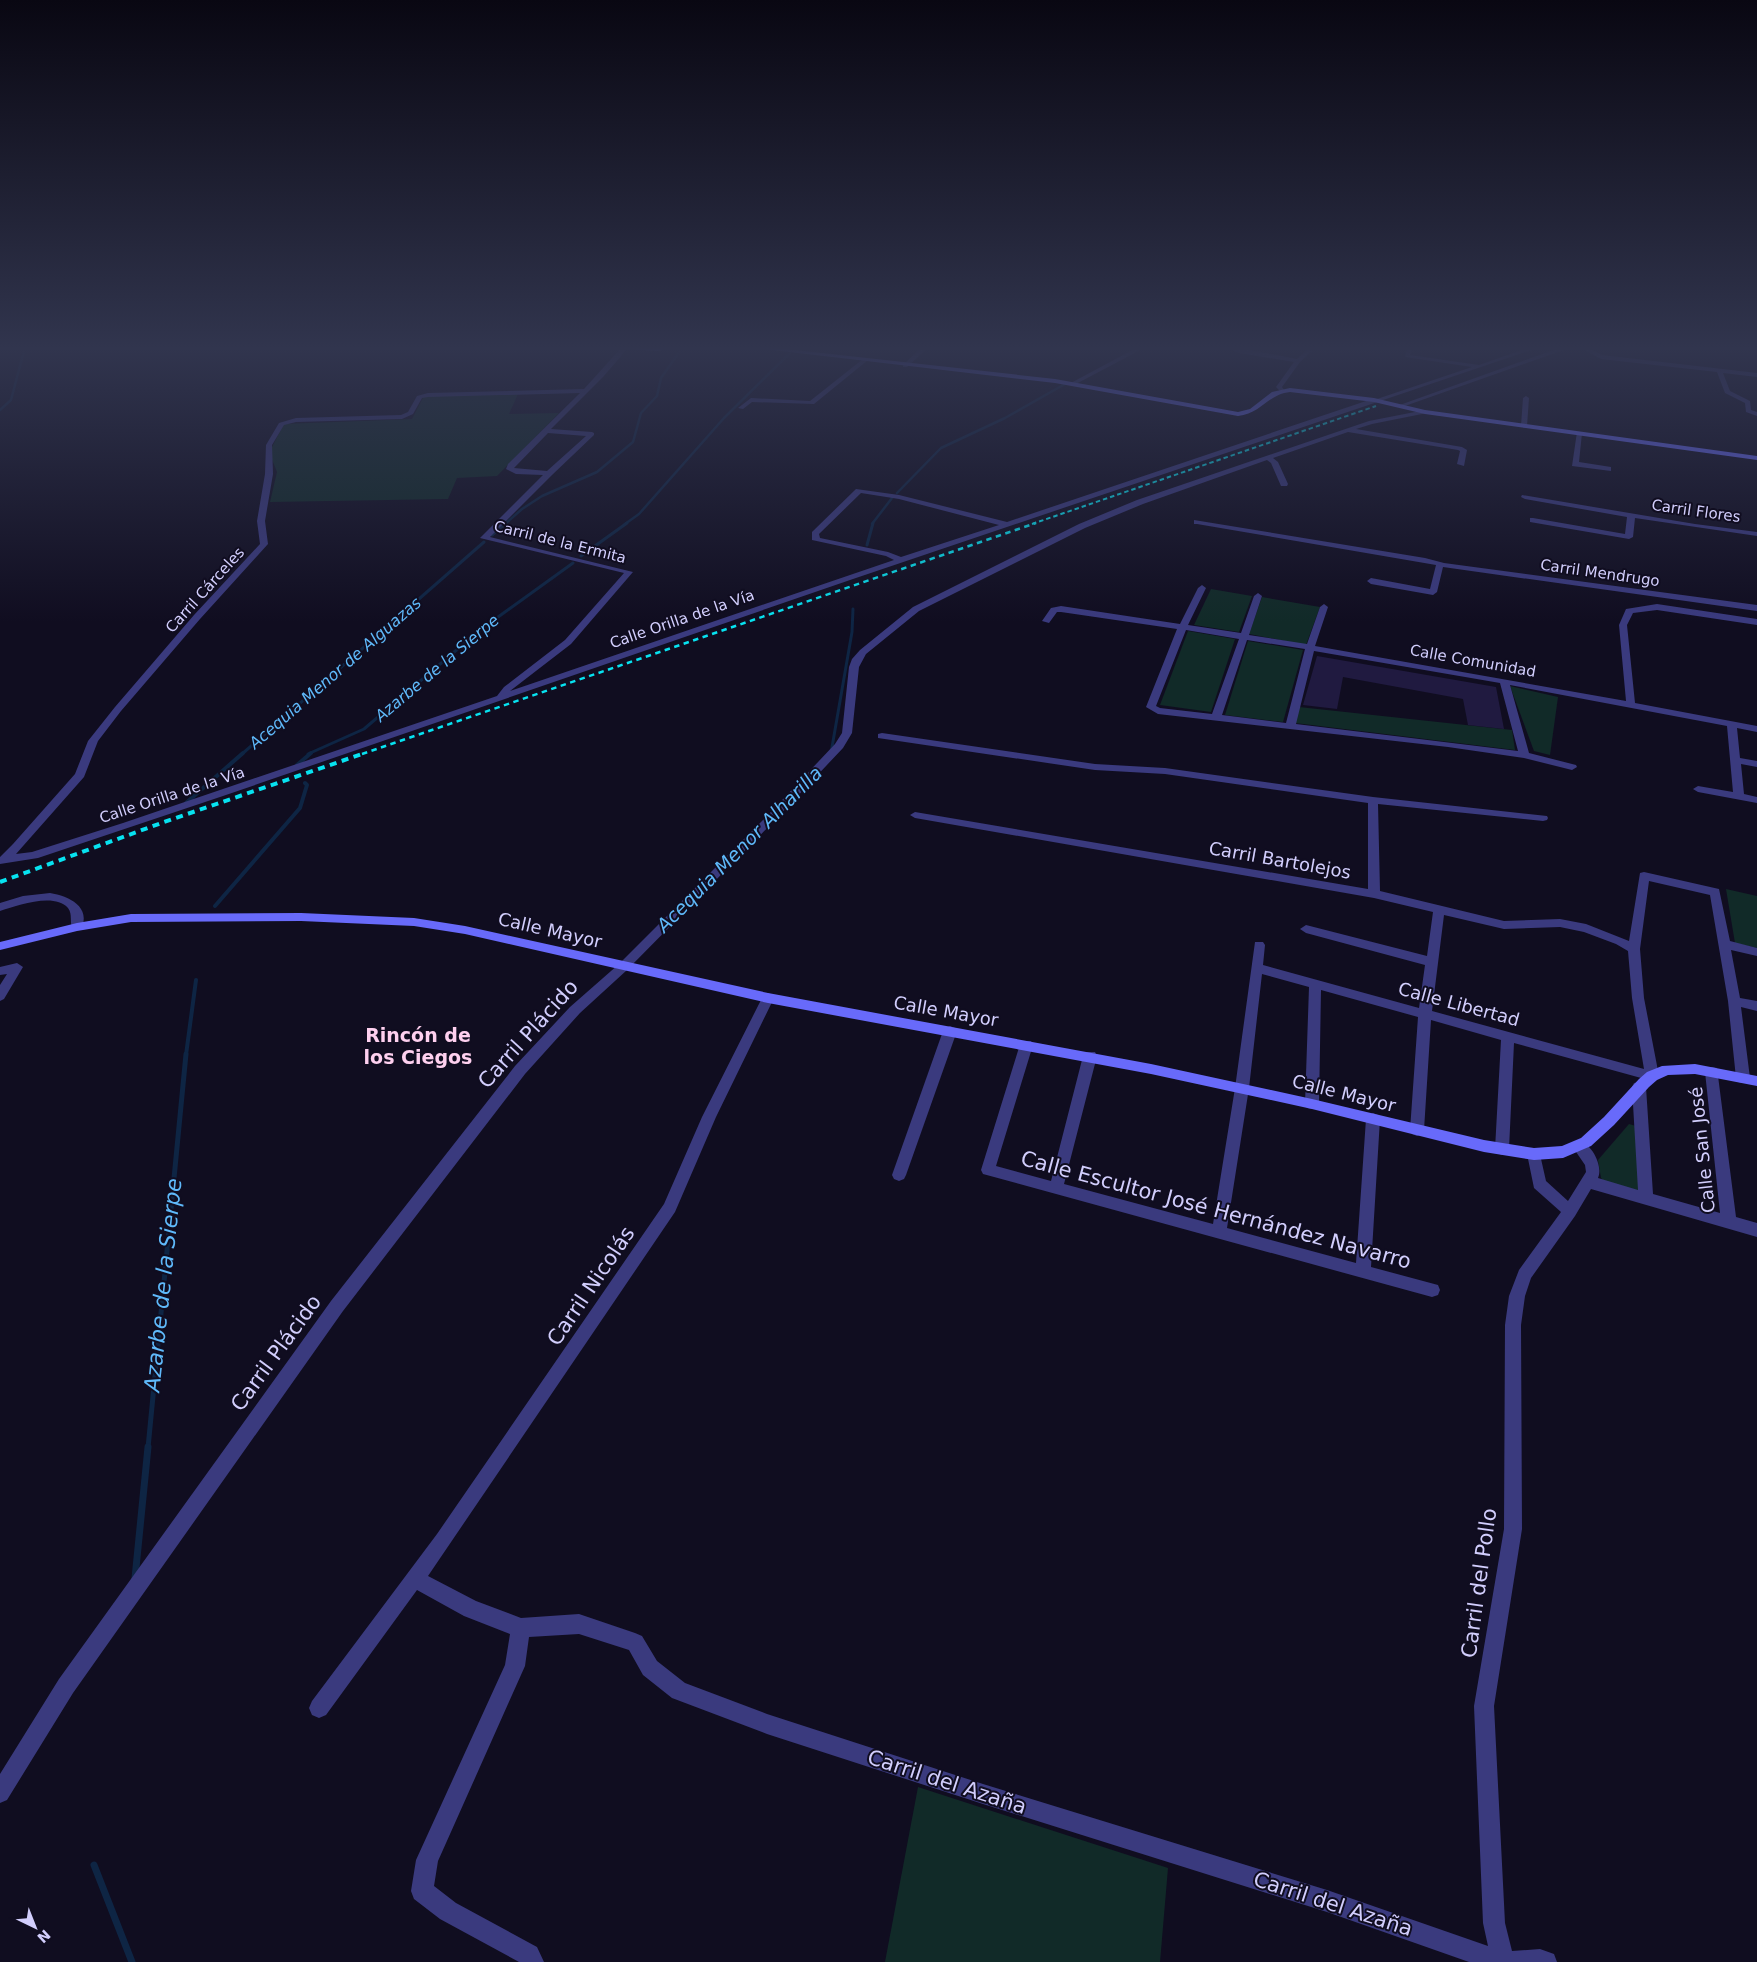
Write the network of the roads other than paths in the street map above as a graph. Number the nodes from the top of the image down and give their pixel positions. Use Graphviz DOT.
graph roads {
  1 [pos="273,439"];
  2 [pos="537,439"];
  3 [pos="587,439"];
  4 [pos="1263,439"];
  5 [pos="1321,439"];
  6 [pos="1400,439"];
  7 [pos="1578,439"];
  8 [pos="1619,439"];
  9 [pos="1267,457"];
  10 [pos="1757,458"];
  11 [pos="1461,464"];
  12 [pos="1608,470"];
  13 [pos="549,473"];
  14 [pos="1284,484"];
  15 [pos="1525,497"];
  16 [pos="1631,516"];
  17 [pos="1533,520"];
  18 [pos="1197,522"];
  19 [pos="1009,525"];
  20 [pos="1757,534"];
  21 [pos="902,561"];
  22 [pos="1440,564"];
  23 [pos="1371,581"];
  24 [pos="1202,588"];
  25 [pos="1258,596"];
  26 [pos="1707,602"];
  27 [pos="1324,607"];
  28 [pos="1757,608"];
  29 [pos="1710,614"];
  30 [pos="1046,621"];
  31 [pos="1757,622"];
  32 [pos="1182,626"];
  33 [pos="1243,637"];
  34 [pos="1310,648"];
  35 [pos="1504,682"];
  36 [pos="501,698"];
  37 [pos="1631,706"];
  38 [pos="1216,718"];
  39 [pos="1732,724"];
  40 [pos="1290,726"];
  41 [pos="1757,728"];
  42 [pos="882,736"];
  43 [pos="1524,755"];
  44 [pos="1736,760"];
  45 [pos="1757,764"];
  46 [pos="1572,768"];
  47 [pos="1698,789"];
  48 [pos="1740,797"];
  49 [pos="1373,800"];
  50 [pos="1757,800"];
  51 [pos="915,815"];
  52 [pos="1543,818"];
  53 [pos="3,860"];
  54 [pos="1374,894"];
  55 [pos="0,907"];
  56 [pos="1439,910"];
  57 [pos="77,927"];
  58 [pos="1306,929"];
  59 [pos="1725,944"];
  60 [pos="1259,945"];
  61 [pos="0,946"];
  62 [pos="1634,949"];
  63 [pos="1757,952"];
  64 [pos="1432,962"];
  65 [pos="623,966"];
  66 [pos="1256,968"];
  67 [pos="0,971"];
  68 [pos="1315,984"];
  69 [pos="0,996"];
  70 [pos="768,998"];
  71 [pos="1734,1001"];
  72 [pos="1757,1006"];
  73 [pos="1425,1014"];
  74 [pos="950,1031"];
  75 [pos="1508,1036"];
  76 [pos="1026,1045"];
  77 [pos="1090,1056"];
  78 [pos="1712,1072"];
  79 [pos="1652,1076"];
  80 [pos="1743,1078"];
  81 [pos="1757,1081"];
  82 [pos="1639,1087"];
  83 [pos="1242,1088"];
  84 [pos="1312,1104"];
  85 [pos="1374,1119"];
  86 [pos="1417,1130"];
  87 [pos="1579,1146"];
  88 [pos="1502,1149"];
  89 [pos="1534,1154"];
  90 [pos="899,1175"];
  91 [pos="1589,1182"];
  92 [pos="1056,1189"];
  93 [pos="1646,1199"];
  94 [pos="1570,1211"];
  95 [pos="1729,1223"];
  96 [pos="1757,1230"];
  97 [pos="1218,1233"];
  98 [pos="1363,1271"];
  99 [pos="1432,1290"];
  100 [pos="415,1578"];
  101 [pos="521,1628"];
  102 [pos="319,1708"];
  103 [pos="0,1794"];
  104 [pos="533,1962"];
  105 [pos="1502,1962"];
  106 [pos="1512,1962"];
  107 [pos="1546,1962"];
  1 -- 53 [label="street, Carril Cárceles"];
  2 -- 13 [label="street"];
  3 -- 13 [label="street"];
  4 -- 19 [label="street, Calle Orilla de la Vía"];
  5 -- 9 [label="street, Carril Plácido"];
  6 -- 11 [label="street"];
  7 -- 12 [label="street"];
  8 -- 10 [label="street"];
  9 -- 14 [label="street"];
  9 -- 65 [label="street, Carril Plácido"];
  13 -- 36 [label="street, Carril de la Ermita"];
  15 -- 16 [label="street, Carril Flores"];
  16 -- 17 [label="street, Carril Flores"];
  16 -- 20 [label="street, Carril Flores"];
  18 -- 22 [label="street, Carril Mendrugo"];
  19 -- 21 [label="street, Calle Orilla de la Vía"];
  19 -- 21 [label="street"];
  21 -- 36 [label="street, Calle Orilla de la Vía"];
  22 -- 23 [label="street"];
  22 -- 26 [label="street, Carril Mendrugo"];
  24 -- 32 [label="street"];
  25 -- 33 [label="street"];
  26 -- 28 [label="street, Carril Mendrugo"];
  26 -- 29 [label="street"];
  27 -- 34 [label="street"];
  29 -- 31 [label="street"];
  29 -- 37 [label="street"];
  30 -- 32 [label="street, Calle Comunidad"];
  32 -- 33 [label="street, Calle Comunidad"];
  32 -- 38 [label="street"];
  33 -- 34 [label="street, Calle Comunidad"];
  33 -- 38 [label="street"];
  34 -- 35 [label="street, Calle Comunidad"];
  34 -- 40 [label="street"];
  35 -- 37 [label="street, Calle Comunidad"];
  35 -- 43 [label="street"];
  36 -- 53 [label="street, Calle Orilla de la Vía"];
  37 -- 39 [label="street, Calle Comunidad"];
  38 -- 40 [label="street"];
  39 -- 41 [label="street, Calle Comunidad"];
  39 -- 44 [label="street"];
  40 -- 43 [label="street"];
  42 -- 49 [label="street"];
  43 -- 46 [label="street"];
  44 -- 45 [label="street"];
  44 -- 48 [label="street"];
  47 -- 48 [label="street"];
  48 -- 50 [label="street"];
  49 -- 52 [label="street"];
  49 -- 54 [label="street"];
  51 -- 54 [label="street, Carril Bartolejos"];
  54 -- 56 [label="street, Carril Bartolejos"];
  55 -- 57 [label="street"];
  56 -- 62 [label="street, Carril Bartolejos"];
  56 -- 64 [label="street"];
  57 -- 61 [label="street, Calle Mayor"];
  57 -- 65 [label="street, Calle Mayor"];
  58 -- 64 [label="street"];
  59 -- 62 [label="street"];
  59 -- 63 [label="street"];
  59 -- 71 [label="street"];
  60 -- 66 [label="street"];
  62 -- 79 [label="street"];
  64 -- 73 [label="street"];
  65 -- 70 [label="street, Calle Mayor"];
  65 -- 103 [label="street, Carril Plácido"];
  66 -- 68 [label="street, Calle Libertad"];
  66 -- 83 [label="street"];
  67 -- 69 [label="street"];
  68 -- 73 [label="street, Calle Libertad"];
  68 -- 84 [label="street"];
  70 -- 74 [label="street, Calle Mayor"];
  70 -- 100 [label="street, Carril Nicolás"];
  71 -- 72 [label="street"];
  71 -- 80 [label="street"];
  73 -- 75 [label="street, Calle Libertad"];
  73 -- 86 [label="street"];
  74 -- 76 [label="street, Calle Mayor"];
  74 -- 90 [label="street"];
  75 -- 79 [label="street, Calle Libertad"];
  75 -- 88 [label="street"];
  76 -- 77 [label="street, Calle Mayor"];
  76 -- 92 [label="street, Calle Escultor José Hernández Navarro"];
  77 -- 83 [label="street, Calle Mayor"];
  77 -- 92 [label="street"];
  78 -- 79 [label="street, Calle Mayor"];
  78 -- 80 [label="street, Calle Mayor"];
  78 -- 95 [label="street, Calle San José"];
  79 -- 82 [label="street, Calle Mayor"];
  80 -- 81 [label="street, Calle Mayor"];
  82 -- 87 [label="street, Calle Mayor"];
  82 -- 93 [label="street"];
  83 -- 84 [label="street, Calle Mayor"];
  83 -- 97 [label="street"];
  84 -- 85 [label="street, Calle Mayor"];
  85 -- 86 [label="street, Calle Mayor"];
  85 -- 98 [label="street"];
  86 -- 88 [label="street, Calle Mayor"];
  87 -- 89 [label="street, Calle Mayor"];
  87 -- 91 [label="street"];
  88 -- 89 [label="street, Calle Mayor"];
  89 -- 94 [label="street"];
  91 -- 93 [label="street"];
  91 -- 94 [label="street, Carril del Pollo"];
  92 -- 97 [label="street, Calle Escultor José Hernández Navarro"];
  93 -- 95 [label="street"];
  94 -- 105 [label="street, Carril del Pollo"];
  95 -- 96 [label="street"];
  97 -- 98 [label="street, Calle Escultor José Hernández Navarro"];
  98 -- 99 [label="street, Calle Escultor José Hernández Navarro"];
  100 -- 101 [label="street, Carril del Azaña"];
  100 -- 102 [label="street, Carril Nicolás"];
  101 -- 104 [label="street"];
  101 -- 105 [label="street, Carril del Azaña"];
  106 -- 107 [label="street"];
}
